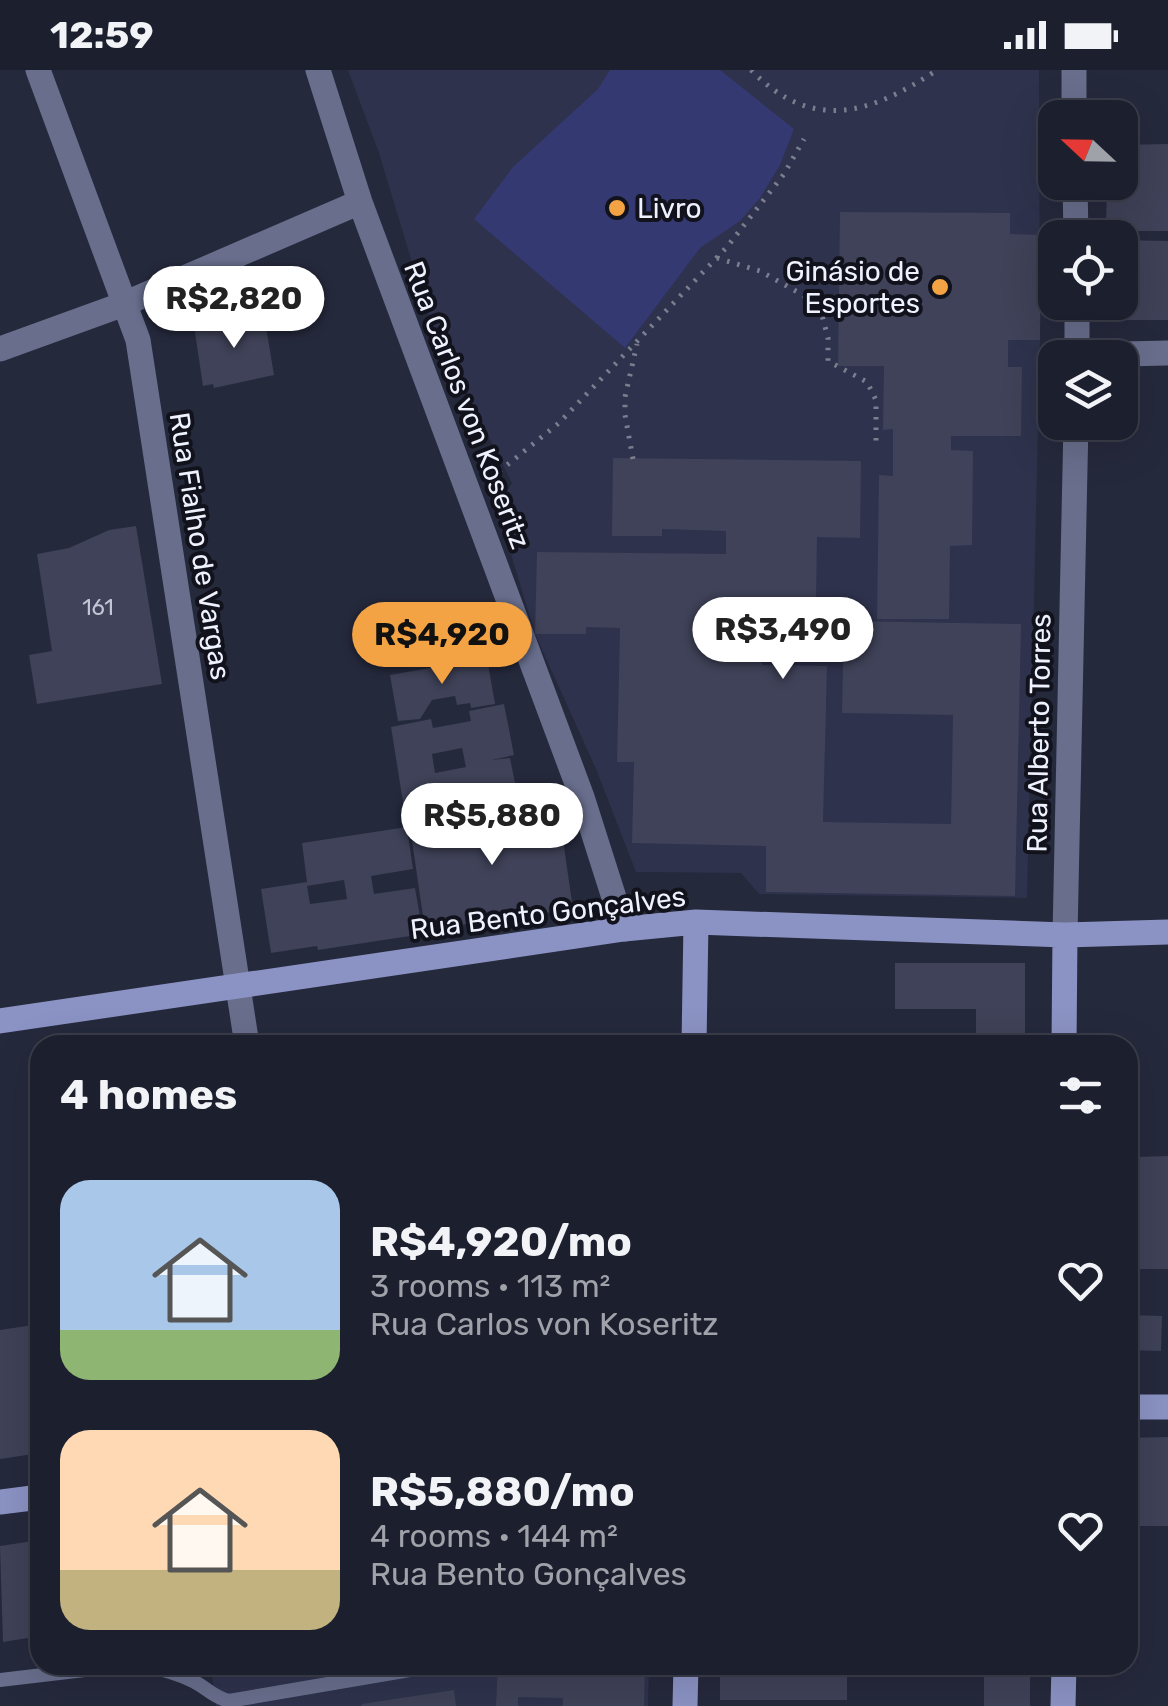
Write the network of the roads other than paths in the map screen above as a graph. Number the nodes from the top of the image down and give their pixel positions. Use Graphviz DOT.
graph roads {
  1 [pos="38,70"];
  2 [pos="318,70"];
  3 [pos="1074,70"];
  4 [pos="1074,100"];
  5 [pos="360,202"];
  6 [pos="124,304"];
  7 [pos="0,350"];
  8 [pos="1168,352"];
  9 [pos="1138,353"];
  10 [pos="1076,440"];
  11 [pos="696,922"];
  12 [pos="624,929"];
  13 [pos="1168,932"];
  14 [pos="1065,935"];
  15 [pos="238,986"];
  16 [pos="0,1021"];
  17 [pos="246,1035"];
  18 [pos="694,1035"];
  19 [pos="1064,1035"];
  20 [pos="1138,1407"];
  21 [pos="1168,1407"];
  22 [pos="30,1498"];
  23 [pos="0,1502"];
  24 [pos="42,1675"];
  25 [pos="181,1675"];
  26 [pos="380,1675"];
  27 [pos="686,1675"];
  28 [pos="1064,1675"];
  29 [pos="0,1680"];
  30 [pos="685,1706"];
  31 [pos="1063,1706"];
  1 -- 6 [label="street, Rua Fialho de Vargas"];
  2 -- 5 [label="street, Rua Carlos von Koseritz"];
  3 -- 4 [label="street"];
  5 -- 6 [label="street"];
  5 -- 12 [label="street, Rua Carlos von Koseritz"];
  6 -- 7 [label="street"];
  6 -- 15 [label="street, Rua Fialho de Vargas"];
  8 -- 9 [label="street"];
  10 -- 14 [label="street, Rua Alberto Torres"];
  11 -- 12 [label="main road, Rua Bento Gonçalves"];
  11 -- 14 [label="main road, Rua Bento Gonçalves"];
  11 -- 18 [label="main road"];
  12 -- 15 [label="main road, Rua Bento Gonçalves"];
  13 -- 14 [label="main road, Rua Bento Gonçalves"];
  14 -- 19 [label="main road, Rua Alberto Torres"];
  15 -- 16 [label="main road, Rua Bento Gonçalves"];
  15 -- 17 [label="street, Rua Fialho de Vargas"];
  20 -- 21 [label="main road"];
  22 -- 23 [label="main road"];
  24 -- 29 [label="lane"];
  25 -- 26 [label="lane"];
  27 -- 30 [label="main road"];
  28 -- 31 [label="main road"];
}
